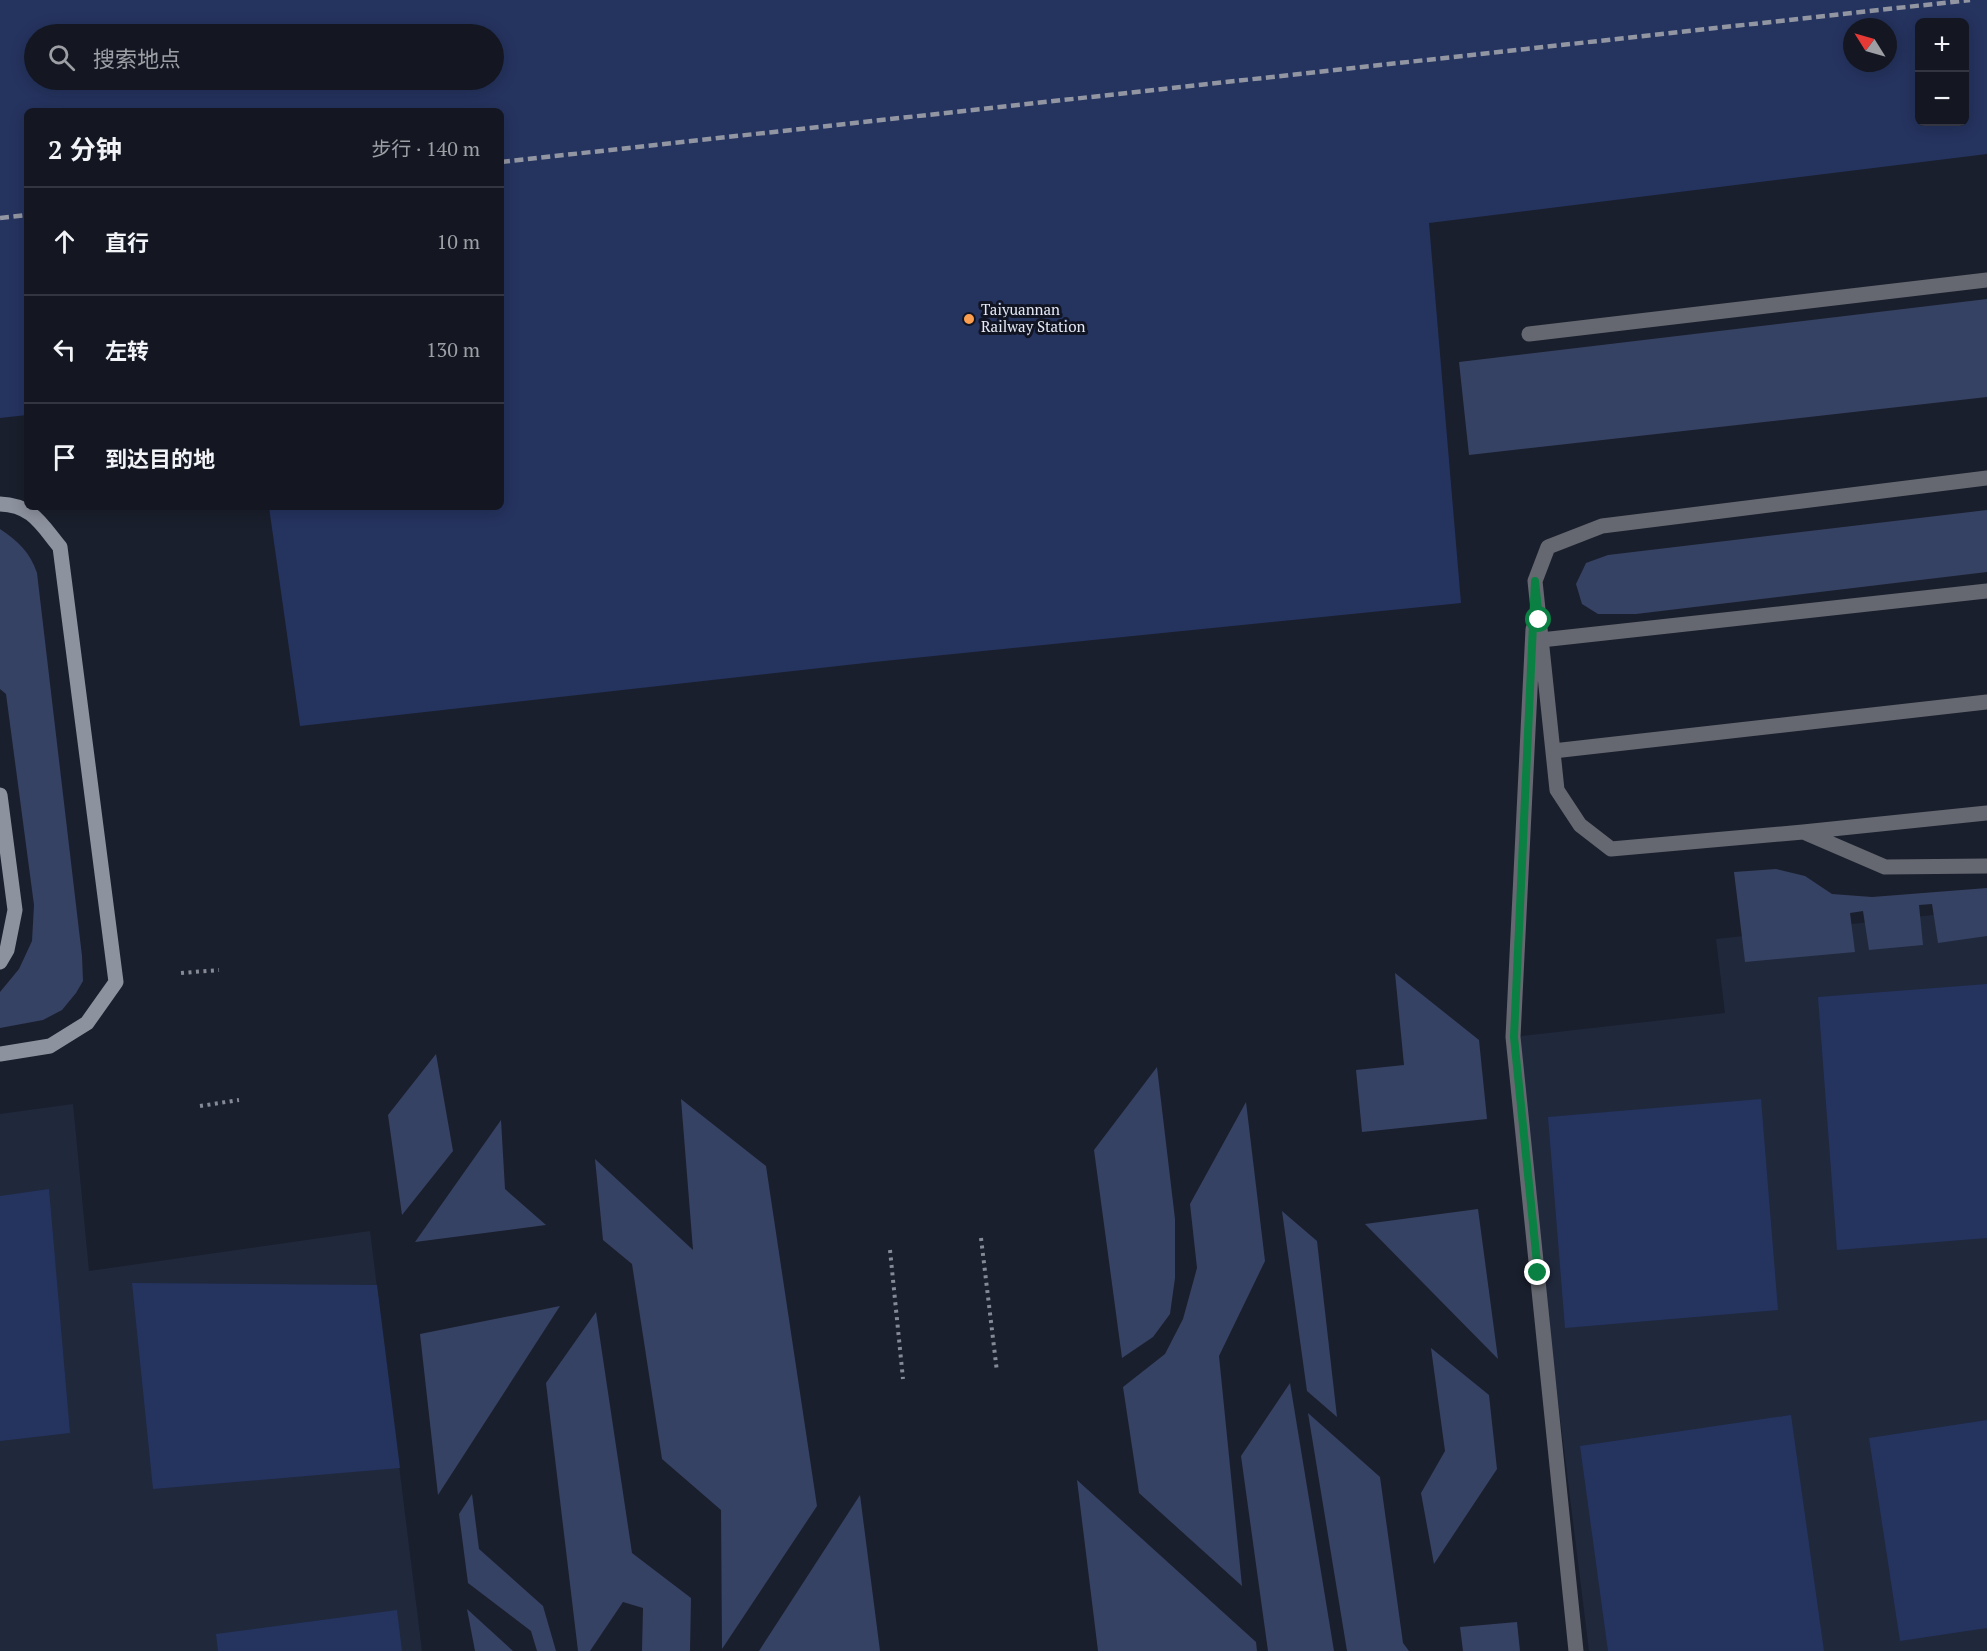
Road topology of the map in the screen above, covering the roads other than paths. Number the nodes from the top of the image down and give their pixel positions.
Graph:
1 (1987, 280) edge
2 (1529, 334) dead end
3 (1987, 478) edge
4 (0, 504) edge
5 (24, 509) edge
6 (26, 510) edge
7 (1535, 581) junction
8 (1987, 591) edge
9 (1541, 640) junction
10 (1987, 702) edge
11 (1553, 751) junction
12 (0, 795) edge
13 (1987, 813) edge
14 (1803, 832) junction
15 (1987, 866) edge
16 (0, 962) edge
17 (0, 1054) edge
18 (1576, 1651) edge

1 - 2 lane
3 - 7 lane
4 - 5 street
6 - 17 street
7 - 9 lane
7 - 18 lane
8 - 9 lane
9 - 11 lane
10 - 11 lane
11 - 14 lane
12 - 16 street
13 - 14 lane
14 - 15 lane

